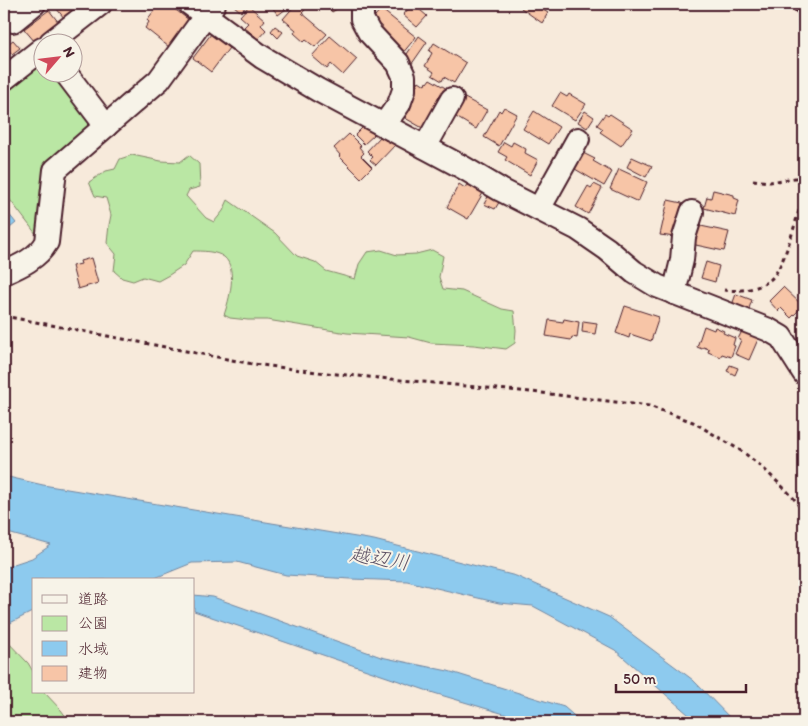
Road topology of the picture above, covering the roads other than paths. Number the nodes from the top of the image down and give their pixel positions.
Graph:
1 (34, 4) edge
2 (100, 4) edge
3 (362, 4) edge
4 (203, 8) edge
5 (4, 11) edge
6 (64, 32) edge
7 (32, 57) edge
8 (4, 79) edge
9 (73, 82) edge
10 (452, 99) dead end
11 (384, 125) junction
12 (106, 126) junction
13 (578, 139) dead end
14 (425, 147) junction
15 (539, 209) junction
16 (692, 212) dead end
17 (4, 273) edge
18 (674, 293) junction
19 (804, 373) edge

1 - 5 street
2 - 6 street
3 - 11 street
4 - 11 street
4 - 12 street
7 - 8 street
9 - 12 street
10 - 14 street
11 - 14 street
12 - 17 street
13 - 15 street
14 - 15 street
15 - 18 street
16 - 18 street
18 - 19 street

